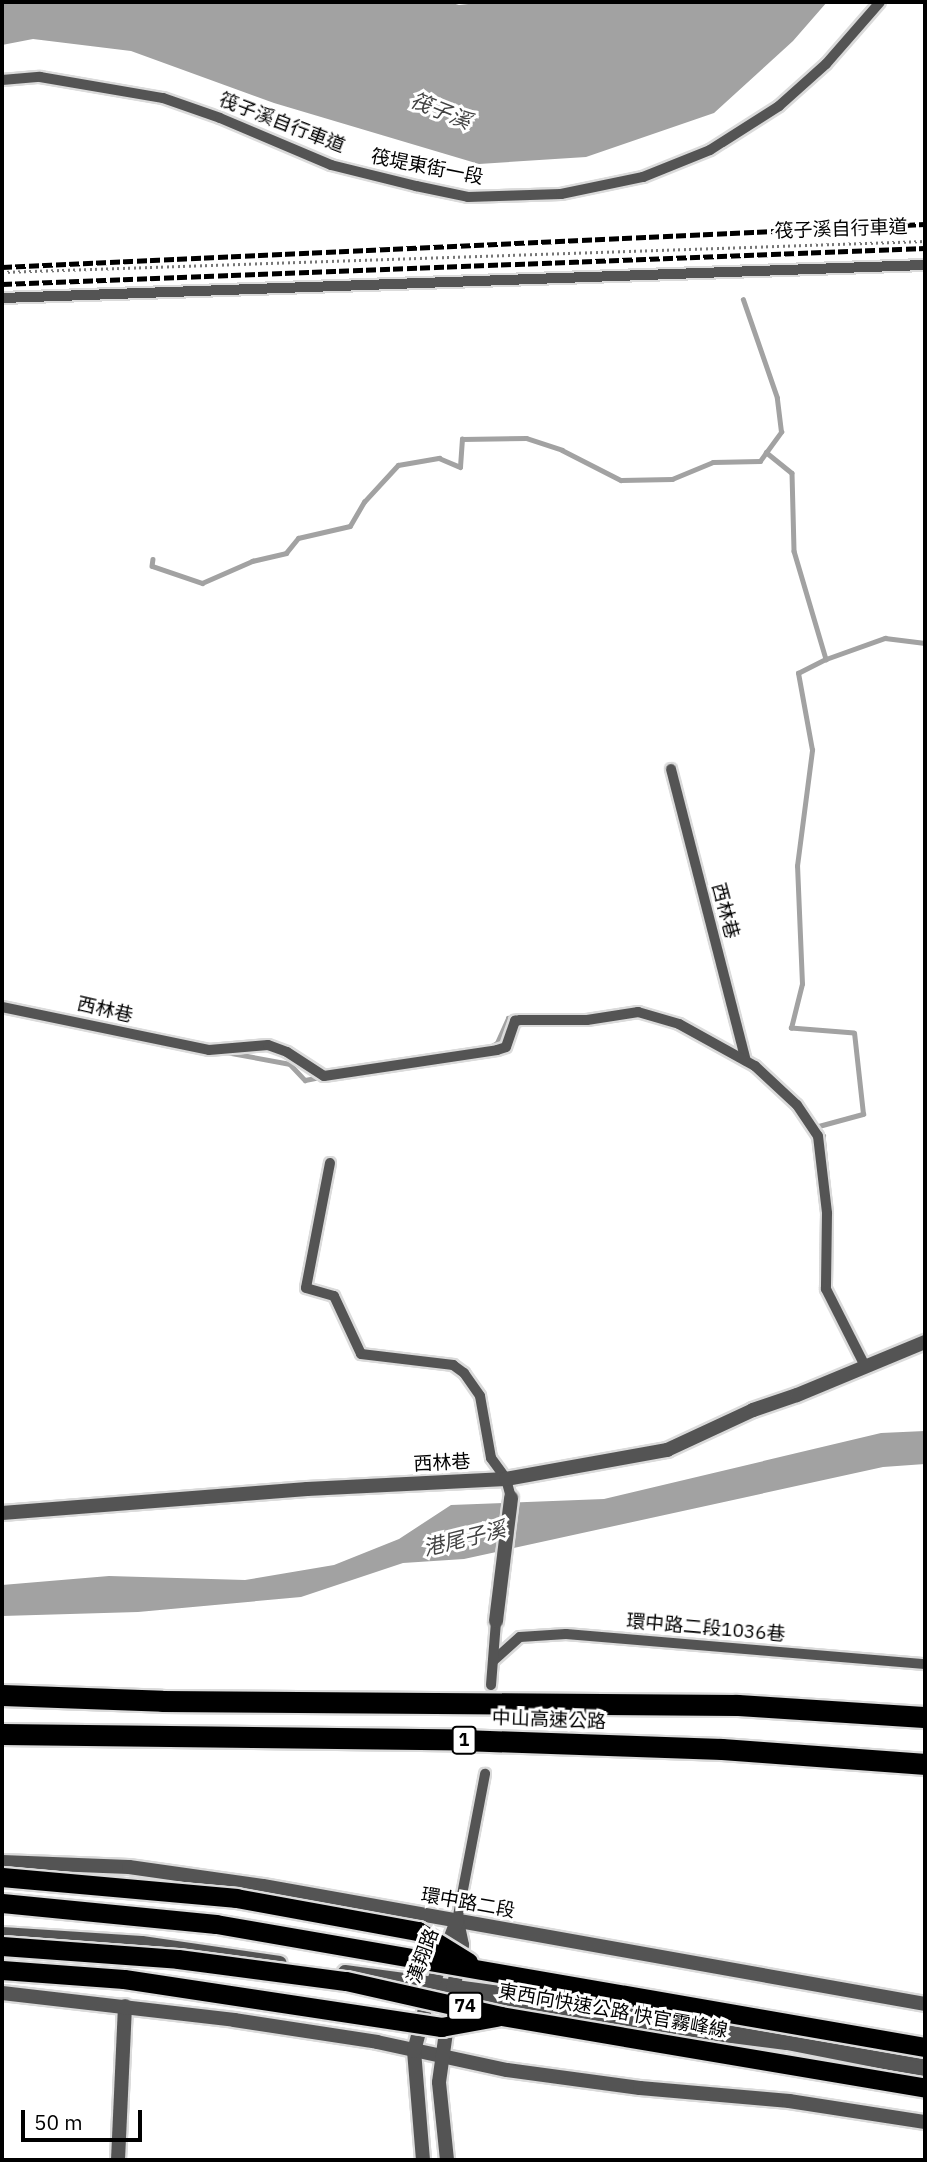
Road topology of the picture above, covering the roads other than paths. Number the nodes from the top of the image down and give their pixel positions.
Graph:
1 (880, 2) edge
2 (2, 80) edge
3 (925, 265) edge
4 (2, 298) edge
5 (671, 769) dead end
6 (2, 1007) edge
7 (746, 1061) junction
8 (330, 1163) dead end
9 (925, 1342) edge
10 (866, 1366) junction
11 (506, 1479) junction
12 (511, 1498) joint
13 (2, 1513) edge
14 (496, 1621) joint
15 (493, 1661) junction
16 (925, 1664) edge
17 (491, 1685) dead end
18 (2, 1695) edge
19 (925, 1717) edge
20 (2, 1734) edge
21 (925, 1764) edge
22 (485, 1774) dead end
23 (2, 1861) edge
24 (2, 1877) edge
25 (2, 1903) edge
26 (457, 1921) junction
27 (2, 1934) edge
28 (2, 1945) edge
29 (478, 1968) junction
30 (2, 1970) edge
31 (431, 1989) junction
32 (2, 1993) edge
33 (452, 1993) junction
34 (925, 2004) edge
35 (125, 2006) junction
36 (501, 2016) junction
37 (925, 2047) edge
38 (414, 2051) junction
39 (442, 2056) junction
40 (925, 2058) edge
41 (925, 2070) edge
42 (925, 2088) edge
43 (925, 2122) edge
44 (118, 2160) edge
45 (424, 2160) edge
46 (447, 2160) edge

1 - 2 lane, 筏堤東街一段
3 - 4 lane
5 - 7 lane, 西林巷
6 - 7 lane, 西林巷
7 - 10 lane, 西林巷
8 - 11 lane
9 - 10 street, 西林巷
10 - 11 street, 西林巷
11 - 12 lane
11 - 13 street, 西林巷
12 - 14 street
14 - 15 lane
15 - 16 lane, 環中路二段1036巷
15 - 17 lane
18 - 19 highway, 中山高速公路 / 1
20 - 21 highway, 中山高速公路 / 1
22 - 26 lane
23 - 26 street, 環中路二段
24 - 29 highway, bridge
25 - 29 highway, 東西向快速公路 快官霧峰線 / 74, bridge
26 - 31 street, 漢翔路
26 - 33 street, 漢翔路
26 - 34 street, 環中路二段
27 - 31 street
28 - 31 street
28 - 36 highway, 東西向快速公路 快官霧峰線 / 74, bridge
29 - 37 highway, 東西向快速公路 快官霧峰線 / 74, bridge
30 - 36 highway, bridge
31 - 33 street
31 - 38 street, 漢翔路
32 - 35 street
33 - 39 street, 漢翔路
33 - 40 street
33 - 41 street
35 - 38 street
35 - 44 street
36 - 42 highway, 東西向快速公路 快官霧峰線 / 74, bridge
38 - 39 street
38 - 45 street, 漢翔路
39 - 43 street
39 - 46 street, 漢翔路

